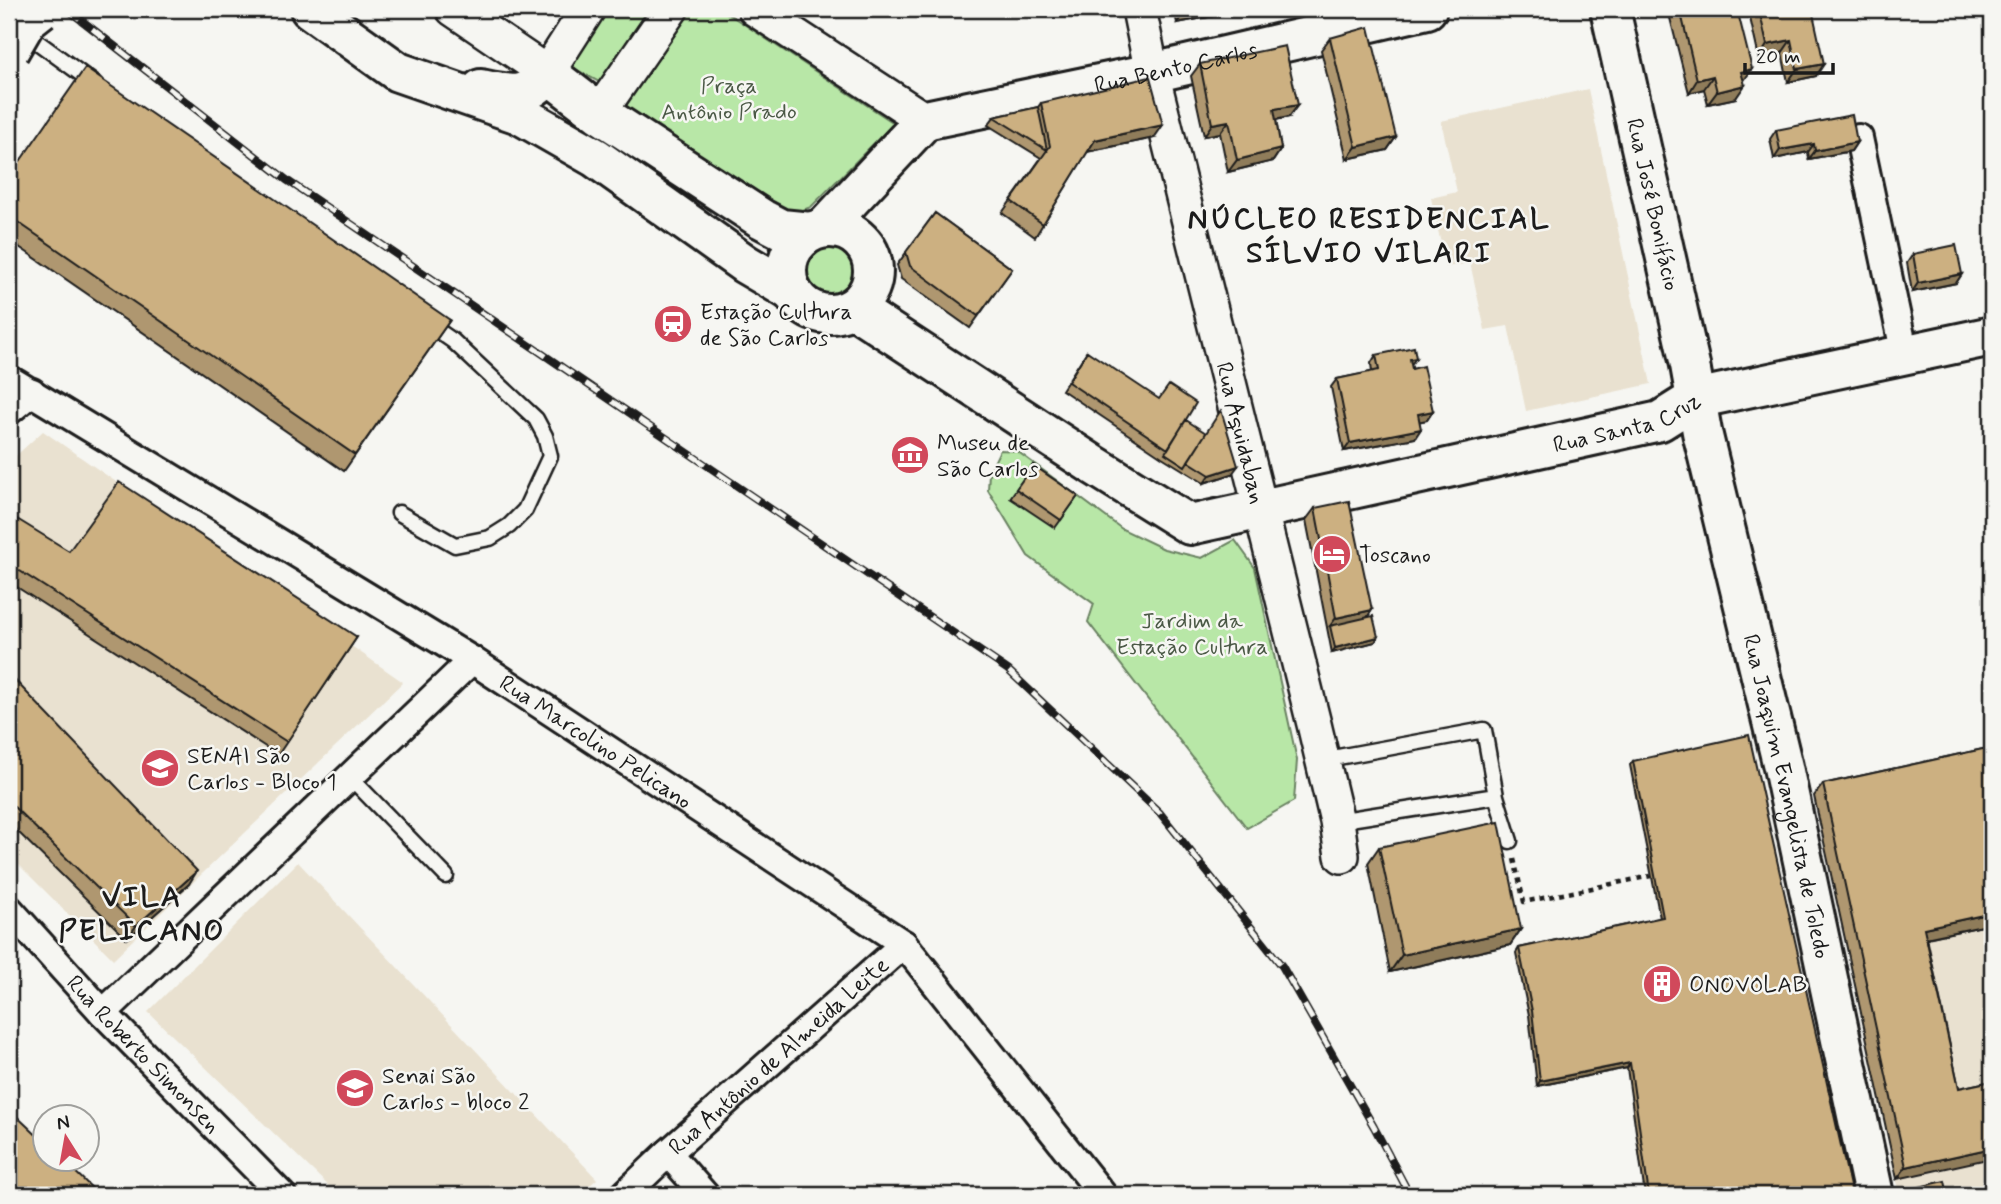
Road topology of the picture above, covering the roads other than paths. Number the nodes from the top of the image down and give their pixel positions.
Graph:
1 (41, 9) edge
2 (310, 9) edge
3 (453, 9) edge
4 (588, 9) edge
5 (671, 9) edge
6 (755, 9) edge
7 (1139, 9) edge
8 (1427, 9) edge
9 (1610, 9) edge
10 (9, 21) edge
11 (9, 51) edge
12 (547, 73) junction
13 (1152, 73) junction
14 (414, 78) junction
15 (108, 94) edge
16 (599, 113) junction
17 (925, 120) junction
18 (1859, 138) edge
19 (818, 230) junction
20 (791, 291) junction
21 (853, 308) junction
22 (420, 317) edge
23 (1992, 337) edge
24 (1906, 355) junction
25 (9, 379) edge
26 (32, 392) junction
27 (1695, 399) junction
28 (9, 411) edge
29 (1260, 510) junction
30 (399, 513) dead end
31 (472, 660) junction
32 (1322, 760) junction
33 (349, 776) junction
34 (1496, 796) junction
35 (1337, 821) junction
36 (1510, 841) road end
37 (1342, 856) dead end
38 (446, 876) dead end
39 (9, 909) edge
40 (904, 944) junction
41 (103, 1013) junction
42 (668, 1153) junction
43 (282, 1195) edge
44 (624, 1195) edge
45 (705, 1195) edge
46 (1103, 1195) edge
47 (1874, 1195) edge

1 - 11 main road, bridge
2 - 14 main road
3 - 12 street
4 - 12 street
5 - 16 street
6 - 17 street
7 - 13 street, Rua Aquidaban
8 - 13 main road, Rua Bento Carlos
9 - 27 main road, Rua José Bonifácio
10 - 15 lane
12 - 14 main road
12 - 16 main road
13 - 17 main road, Rua Bento Carlos
13 - 29 street, Rua Aquidaban
14 - 20 main road
16 - 19 main road
17 - 19 main road
18 - 24 street
19 - 20 main road
19 - 21 main road
20 - 21 main road
21 - 29 main road, Rua Santa Cruz
22 - 30 lane
23 - 24 main road, Rua Santa Cruz
24 - 27 main road, Rua Santa Cruz
25 - 26 street, Rua Marcolino Pelicano
26 - 28 street
26 - 31 street, Rua Marcolino Pelicano
27 - 29 main road, Rua Santa Cruz
27 - 47 main road, Rua Joaquim Evangelista de Toledo
29 - 32 street, Rua Aquidaban
31 - 33 street
31 - 40 street, Rua Marcolino Pelicano
32 - 34 lane
32 - 35 street, Rua Aquidaban
33 - 38 lane
33 - 41 street
34 - 35 lane
34 - 36 lane
35 - 37 street, Rua Aquidaban
39 - 41 street, Rua Roberto Simonsen
40 - 42 street, Rua Antônio de Almeida Leite
40 - 46 street, Rua Marcolino Pelicano
41 - 43 street, Rua Roberto Simonsen
42 - 44 street, Rua Antônio de Almeida Leite
42 - 45 street

